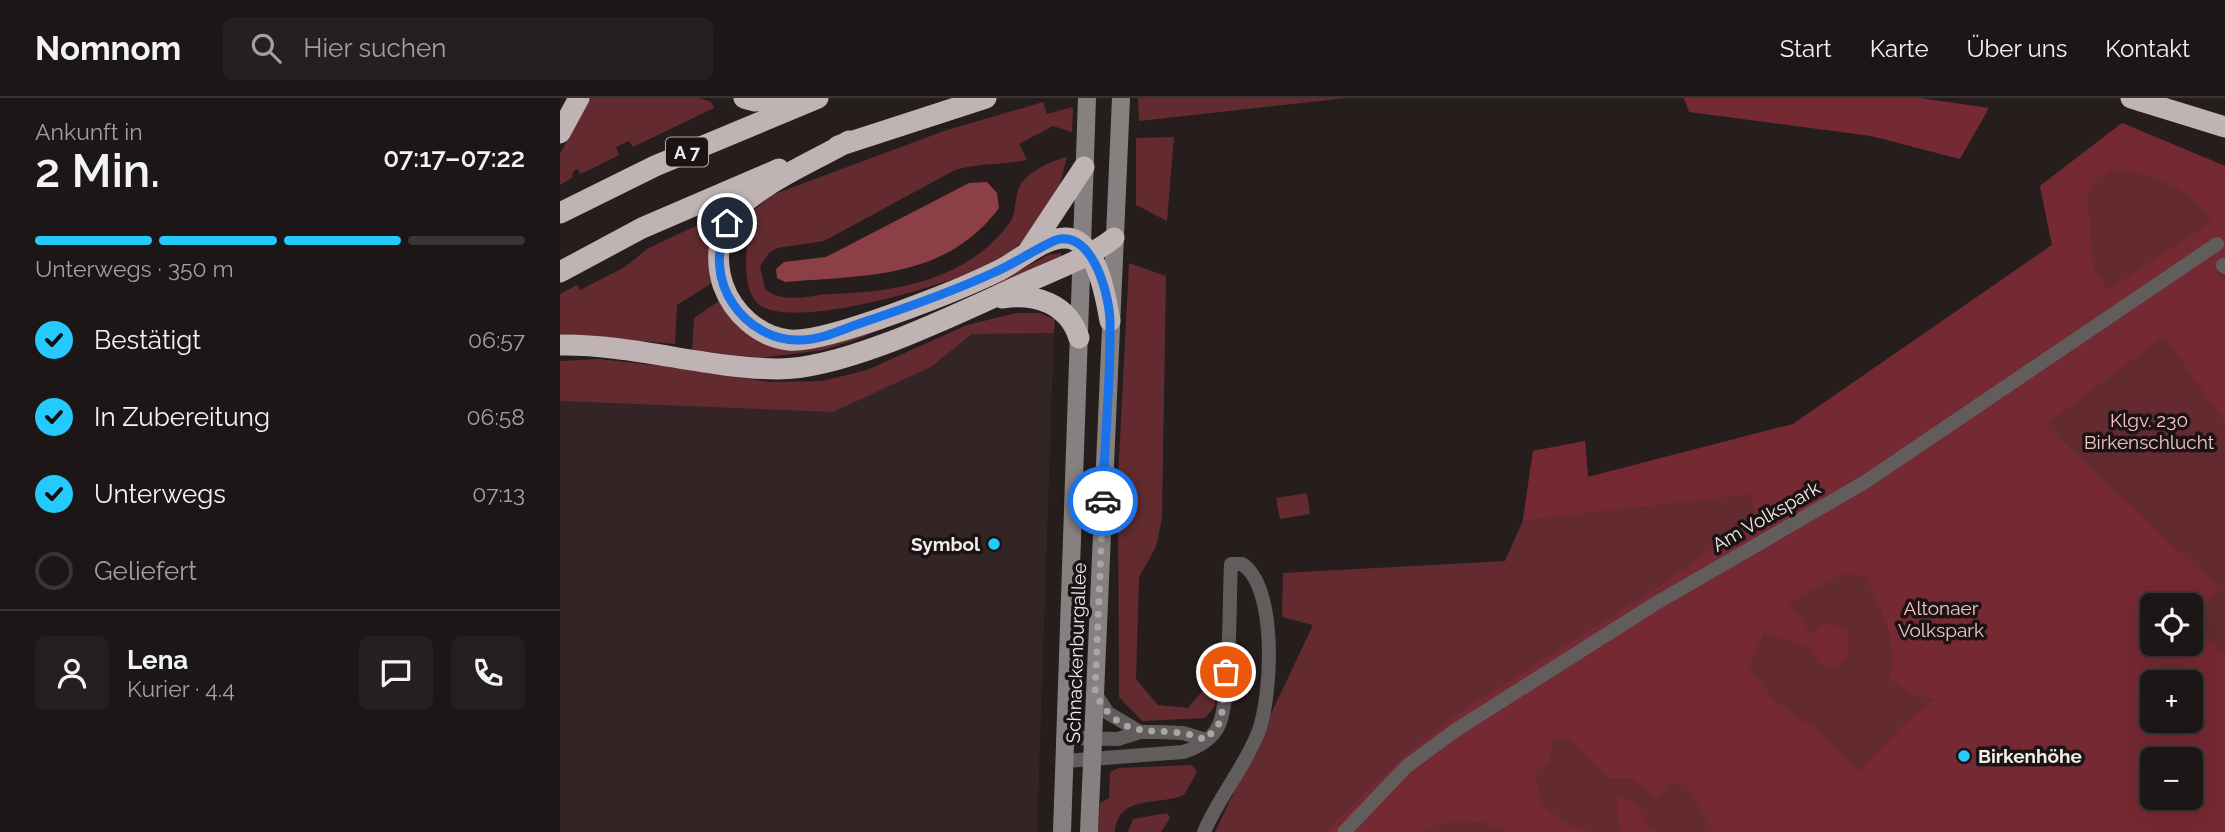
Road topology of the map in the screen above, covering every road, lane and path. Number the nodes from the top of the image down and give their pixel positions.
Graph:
1 (579, 98) edge
2 (744, 98) edge
3 (817, 98) edge
4 (986, 98) edge
5 (1087, 98) edge
6 (1121, 98) edge
7 (2131, 98) edge
8 (2225, 127) edge
9 (560, 133) edge
10 (849, 141) junction
11 (1084, 167) junction
12 (560, 213) edge
13 (1114, 239) junction
14 (2217, 244) dead end
15 (1084, 252) junction
16 (1023, 257) junction
17 (560, 272) edge
18 (996, 298) junction
19 (1110, 321) junction
20 (1079, 338) junction
21 (560, 345) edge
22 (1095, 693) junction
23 (1140, 732) junction
24 (1065, 738) junction
25 (1093, 739) junction
26 (1206, 740) junction
27 (1093, 759) junction
28 (1065, 761) junction
29 (1062, 832) edge
30 (1089, 832) edge
31 (1204, 832) edge
32 (1344, 832) edge

1 - 9 highway
2 - 3 highway
3 - 12 highway, A 7
4 - 10 highway
5 - 11 main road, Schnackenburgallee
6 - 13 main road, Schnackenburgallee
7 - 8 highway
10 - 16 highway
10 - 17 highway
11 - 15 main road, Schnackenburgallee
11 - 16 highway
13 - 15 highway
13 - 19 main road, Schnackenburgallee
14 - 32 street, Am Volkspark
15 - 16 highway
15 - 18 highway
15 - 19 highway
15 - 20 main road, Schnackenburgallee
18 - 20 highway
18 - 21 highway
19 - 22 main road, Schnackenburgallee
20 - 24 main road, Schnackenburgallee
22 - 23 street
22 - 25 main road, Schnackenburgallee
23 - 25 street
23 - 26 street
24 - 25 street
24 - 28 main road, Schnackenburgallee
25 - 27 main road, Schnackenburgallee
26 - 27 street
26 - 31 street
27 - 28 street
27 - 30 main road, Schnackenburgallee
28 - 29 main road, Schnackenburgallee

